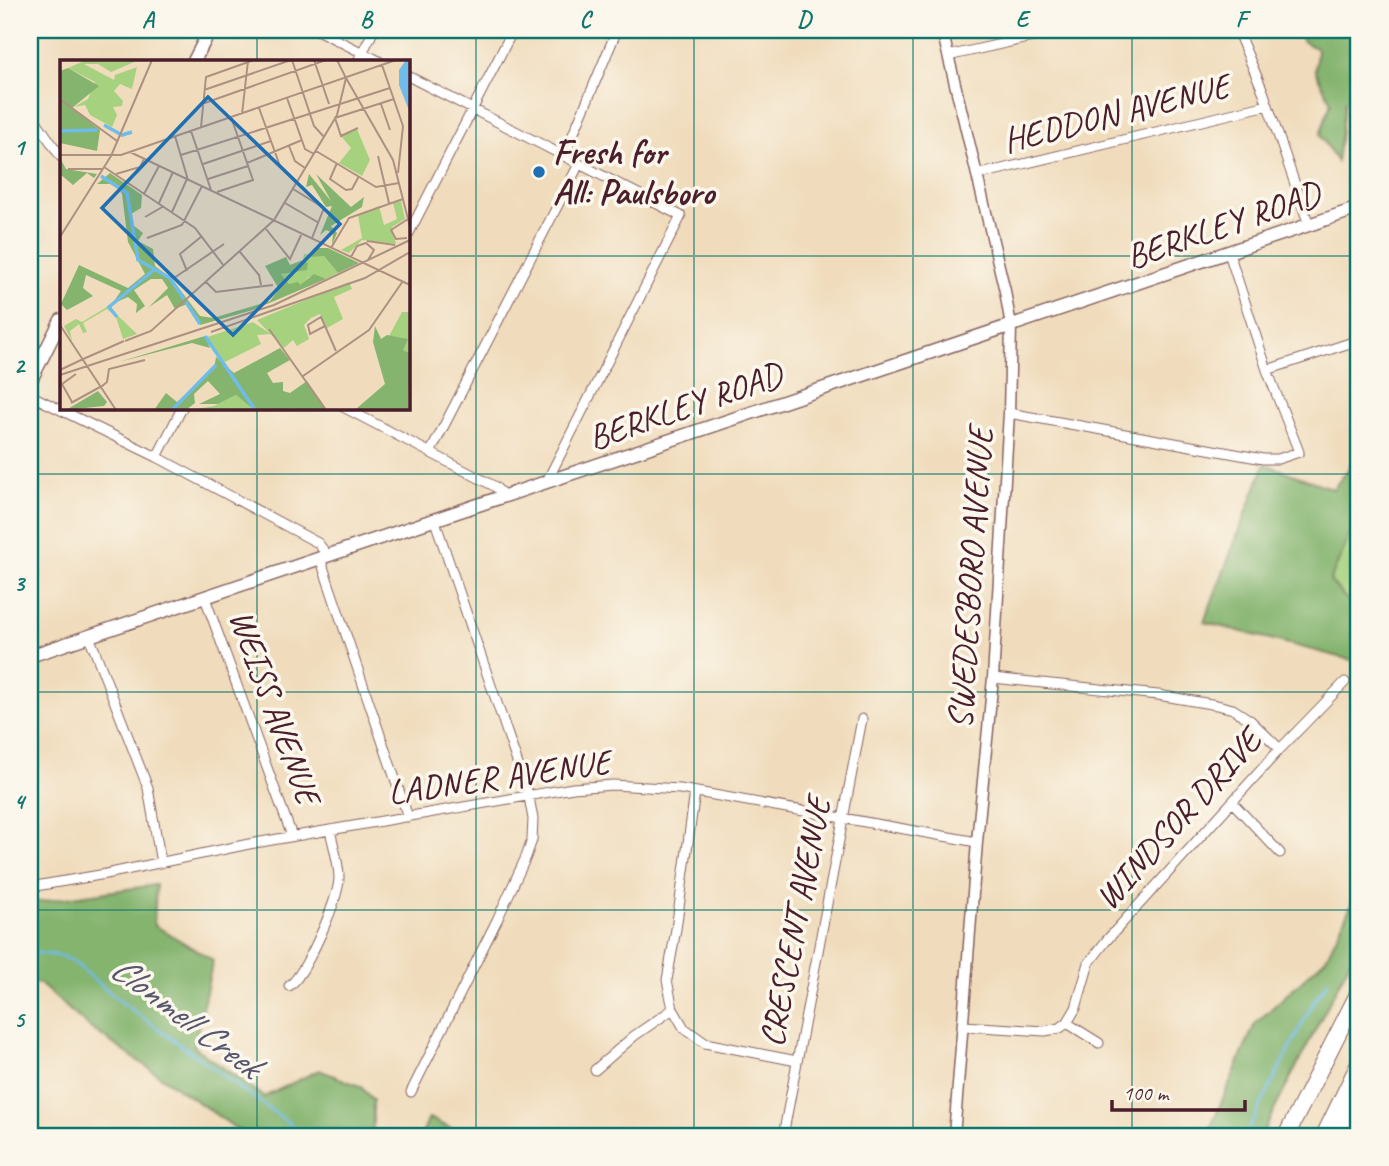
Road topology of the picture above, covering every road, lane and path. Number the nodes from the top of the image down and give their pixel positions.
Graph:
1 (210, 30) edge
2 (317, 30) edge
3 (374, 30) edge
4 (513, 30) edge
5 (617, 30) edge
6 (942, 30) edge
7 (1063, 30) edge
8 (1237, 30) edge
9 (360, 57) edge
10 (948, 57) junction
11 (195, 60) edge
12 (410, 77) edge
13 (1268, 105) junction
14 (472, 109) junction
15 (30, 112) edge
16 (60, 156) edge
17 (564, 156) junction
18 (579, 164) junction
19 (977, 175) junction
20 (1359, 208) edge
21 (1309, 225) junction
22 (410, 231) edge
23 (1229, 253) junction
24 (60, 322) edge
25 (1011, 326) junction
26 (1359, 340) edge
27 (1267, 370) junction
28 (30, 382) edge
29 (30, 395) edge
30 (60, 410) edge
31 (61, 410) edge
32 (181, 410) edge
33 (349, 410) edge
34 (1009, 413) junction
35 (431, 451) junction
36 (157, 457) junction
37 (546, 483) junction
38 (505, 496) junction
39 (435, 521) junction
40 (324, 557) junction
41 (205, 598) junction
42 (89, 636) junction
43 (30, 656) edge
44 (993, 678) junction
45 (1345, 682) dead end
46 (862, 719) dead end
47 (1280, 749) junction
48 (695, 792) junction
49 (529, 797) junction
50 (1233, 803) junction
51 (408, 817) junction
52 (843, 818) junction
53 (330, 830) junction
54 (292, 836) junction
55 (977, 842) junction
56 (1280, 853) dead end
57 (161, 863) junction
58 (30, 887) edge
59 (289, 986) dead end
60 (1359, 992) edge
61 (673, 1009) junction
62 (1068, 1023) junction
63 (963, 1026) junction
64 (1099, 1043) dead end
65 (797, 1061) junction
66 (1359, 1064) edge
67 (595, 1070) dead end
68 (411, 1092) dead end
69 (1359, 1101) edge
70 (783, 1136) edge
71 (954, 1136) edge
72 (1286, 1136) edge
73 (1324, 1136) edge
74 (1340, 1136) edge

1 - 11 main road
2 - 9 street
3 - 9 street
4 - 14 street
5 - 17 street
6 - 10 street, SWEDESBORO AVENUE
7 - 10 street
8 - 13 street
10 - 19 street, SWEDESBORO AVENUE
12 - 14 street
13 - 19 street, HEDDON AVENUE
13 - 21 street
14 - 17 street
14 - 22 street
15 - 16 street
17 - 18 street
18 - 35 street
18 - 37 street
19 - 25 street, SWEDESBORO AVENUE
20 - 21 main road, BERKLEY ROAD
21 - 23 main road, BERKLEY ROAD
23 - 25 main road, BERKLEY ROAD
23 - 27 street
24 - 28 main road
25 - 34 street, SWEDESBORO AVENUE
25 - 37 main road, BERKLEY ROAD
26 - 27 street
27 - 34 street
29 - 30 street
31 - 36 street
32 - 36 street
33 - 35 street
34 - 44 street, SWEDESBORO AVENUE
35 - 38 street
36 - 40 street
37 - 38 main road, BERKLEY ROAD
38 - 39 main road, BERKLEY ROAD
39 - 40 main road, BERKLEY ROAD
39 - 49 street
40 - 41 main road, BERKLEY ROAD
40 - 51 street
41 - 42 main road, BERKLEY ROAD
41 - 54 street, WEISS AVENUE
42 - 43 main road, BERKLEY ROAD
42 - 57 street
44 - 47 street
44 - 55 street, SWEDESBORO AVENUE
45 - 47 street, WINDSOR DRIVE
46 - 52 street, CRESCENT AVENUE
47 - 50 street, WINDSOR DRIVE
48 - 49 street, LADNER AVENUE
48 - 52 street, LADNER AVENUE
48 - 61 street
49 - 51 street, LADNER AVENUE
49 - 68 street
50 - 56 street
50 - 62 street, WINDSOR DRIVE
51 - 53 street, LADNER AVENUE
52 - 55 street, LADNER AVENUE
52 - 65 street, CRESCENT AVENUE
53 - 54 street, LADNER AVENUE
53 - 59 street
54 - 57 street, LADNER AVENUE
55 - 63 street, SWEDESBORO AVENUE
57 - 58 street, LADNER AVENUE
60 - 72 highway
61 - 65 street
61 - 67 street
62 - 63 street
62 - 64 street
63 - 71 street, SWEDESBORO AVENUE
65 - 70 street, CRESCENT AVENUE
66 - 73 highway
69 - 74 highway

